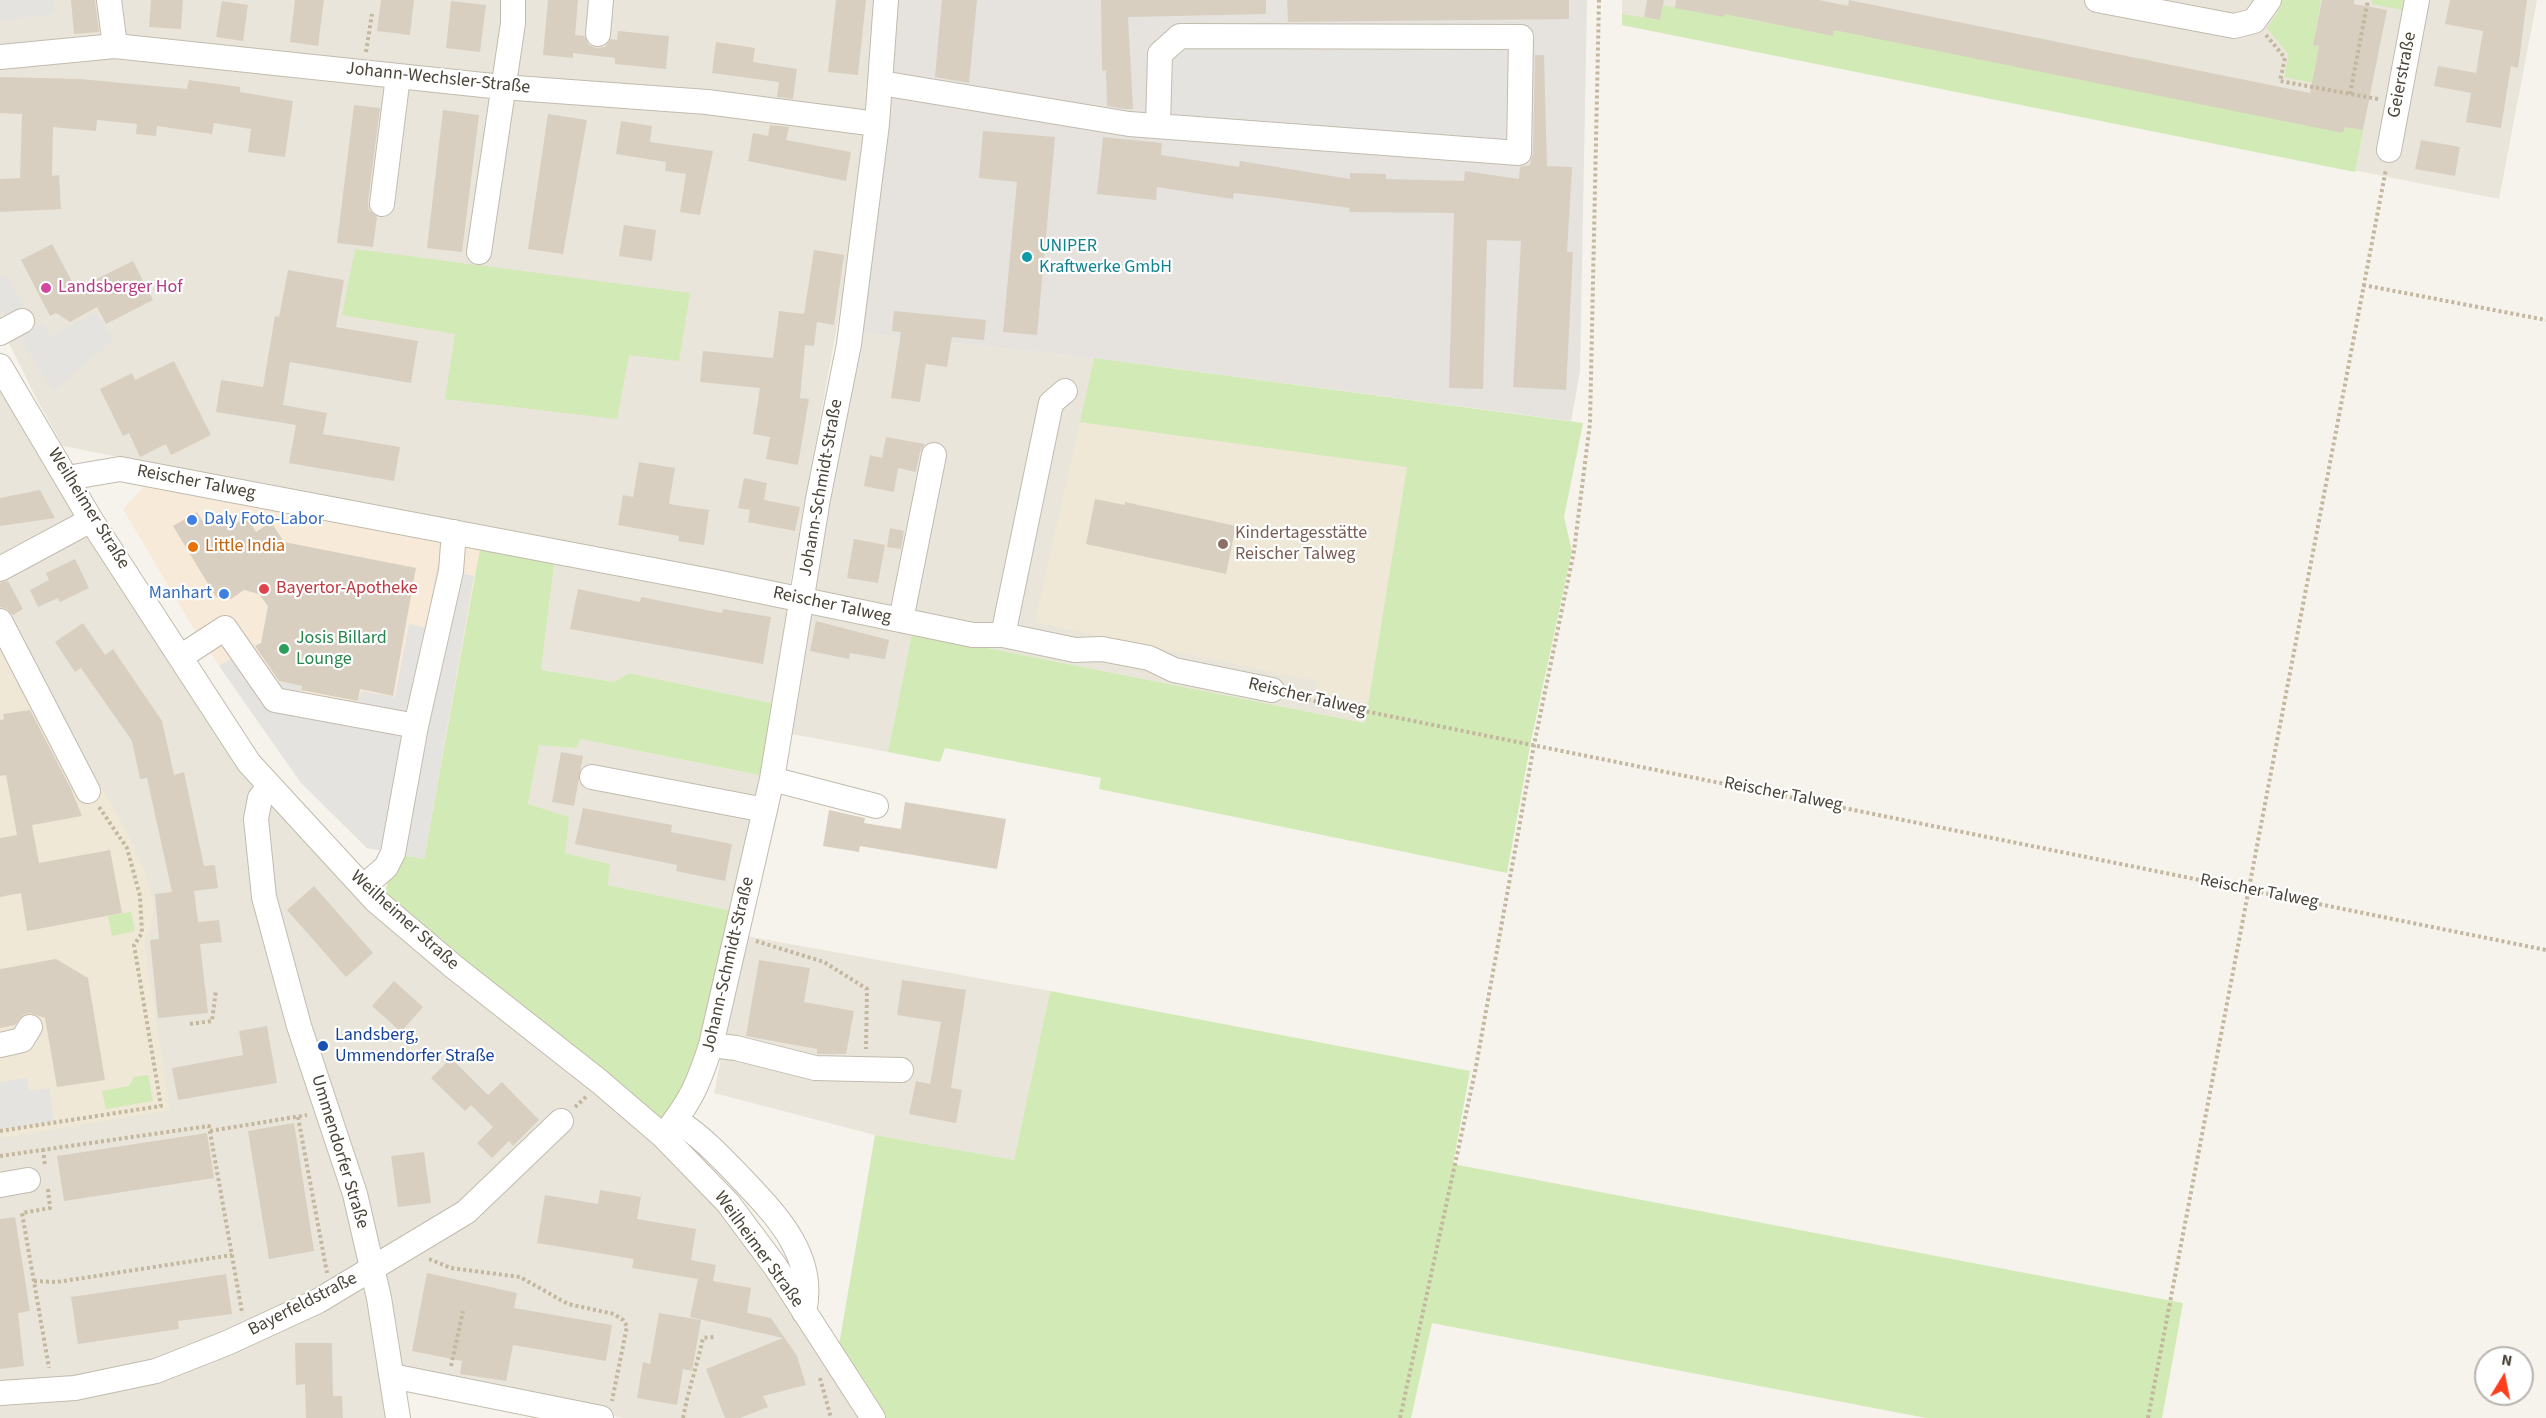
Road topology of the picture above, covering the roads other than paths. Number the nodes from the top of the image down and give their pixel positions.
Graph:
1 (109, 0) edge
2 (513, 0) edge
3 (601, 0) edge
4 (886, 0) edge
5 (2097, 0) edge
6 (2269, 0) edge
7 (2417, 0) edge
8 (598, 34) dead end
9 (115, 46) junction
10 (0, 57) edge
11 (398, 76) junction
12 (881, 83) junction
13 (502, 87) junction
14 (877, 124) junction
15 (1158, 126) junction
16 (2389, 150) road end
17 (382, 204) dead end
18 (479, 252) dead end
19 (22, 321) dead end
20 (0, 333) edge
21 (0, 366) edge
22 (1065, 391) dead end
23 (934, 455) dead end
24 (67, 478) junction
25 (92, 520) junction
26 (454, 532) junction
27 (0, 569) edge
28 (802, 600) junction
29 (901, 620) junction
30 (0, 621) edge
31 (1003, 635) junction
32 (182, 656) junction
33 (1272, 690) road end
34 (416, 726) junction
35 (592, 777) dead end
36 (772, 779) junction
37 (269, 787) junction
38 (88, 791) road end
39 (876, 806) dead end
40 (765, 810) junction
41 (363, 887) junction
42 (30, 1027) dead end
43 (0, 1045) edge
44 (711, 1045) junction
45 (901, 1070) dead end
46 (561, 1121) dead end
47 (669, 1128) junction
48 (41, 1179) road end
49 (0, 1185) edge
50 (373, 1269) junction
51 (392, 1376) junction
52 (0, 1393) edge
53 (606, 1412) edge
54 (398, 1418) edge
55 (873, 1418) edge

1 - 9 street
2 - 13 street
3 - 8 street
4 - 12 street, Johann-Schmidt-Straße
5 - 6 street
7 - 16 street, Geierstraße
9 - 10 street, Johann-Wechsler-Straße
9 - 11 street, Johann-Wechsler-Straße
11 - 13 street, Johann-Wechsler-Straße
11 - 17 street
12 - 14 street, Johann-Schmidt-Straße
12 - 15 street
13 - 14 street, Johann-Wechsler-Straße
13 - 18 street
14 - 28 street, Johann-Schmidt-Straße
15 - 15 street
19 - 20 street
21 - 24 street, Weilheimer Straße
22 - 31 street
23 - 29 street
24 - 25 street, Weilheimer Straße
24 - 26 street, Reischer Talweg
25 - 27 street
25 - 32 street, Weilheimer Straße
26 - 28 street, Reischer Talweg
26 - 34 street
28 - 29 street, Reischer Talweg
28 - 36 street, Johann-Schmidt-Straße
29 - 31 street, Reischer Talweg
30 - 38 street
31 - 33 street, Reischer Talweg
32 - 34 street
32 - 37 street, Weilheimer Straße
34 - 41 street
35 - 40 street
36 - 39 street
36 - 40 street, Johann-Schmidt-Straße
37 - 41 street, Weilheimer Straße
37 - 50 street, Ummendorfer Straße
40 - 44 street, Johann-Schmidt-Straße
41 - 47 street, Weilheimer Straße
42 - 43 street
44 - 45 street
44 - 47 street, Johann-Schmidt-Straße
46 - 50 street, Bayerfeldstraße
47 - 55 street, Weilheimer Straße
48 - 49 street
50 - 51 street, Ummendorfer Straße
50 - 52 street, Bayerfeldstraße
51 - 53 street
51 - 54 street, Ummendorfer Straße

